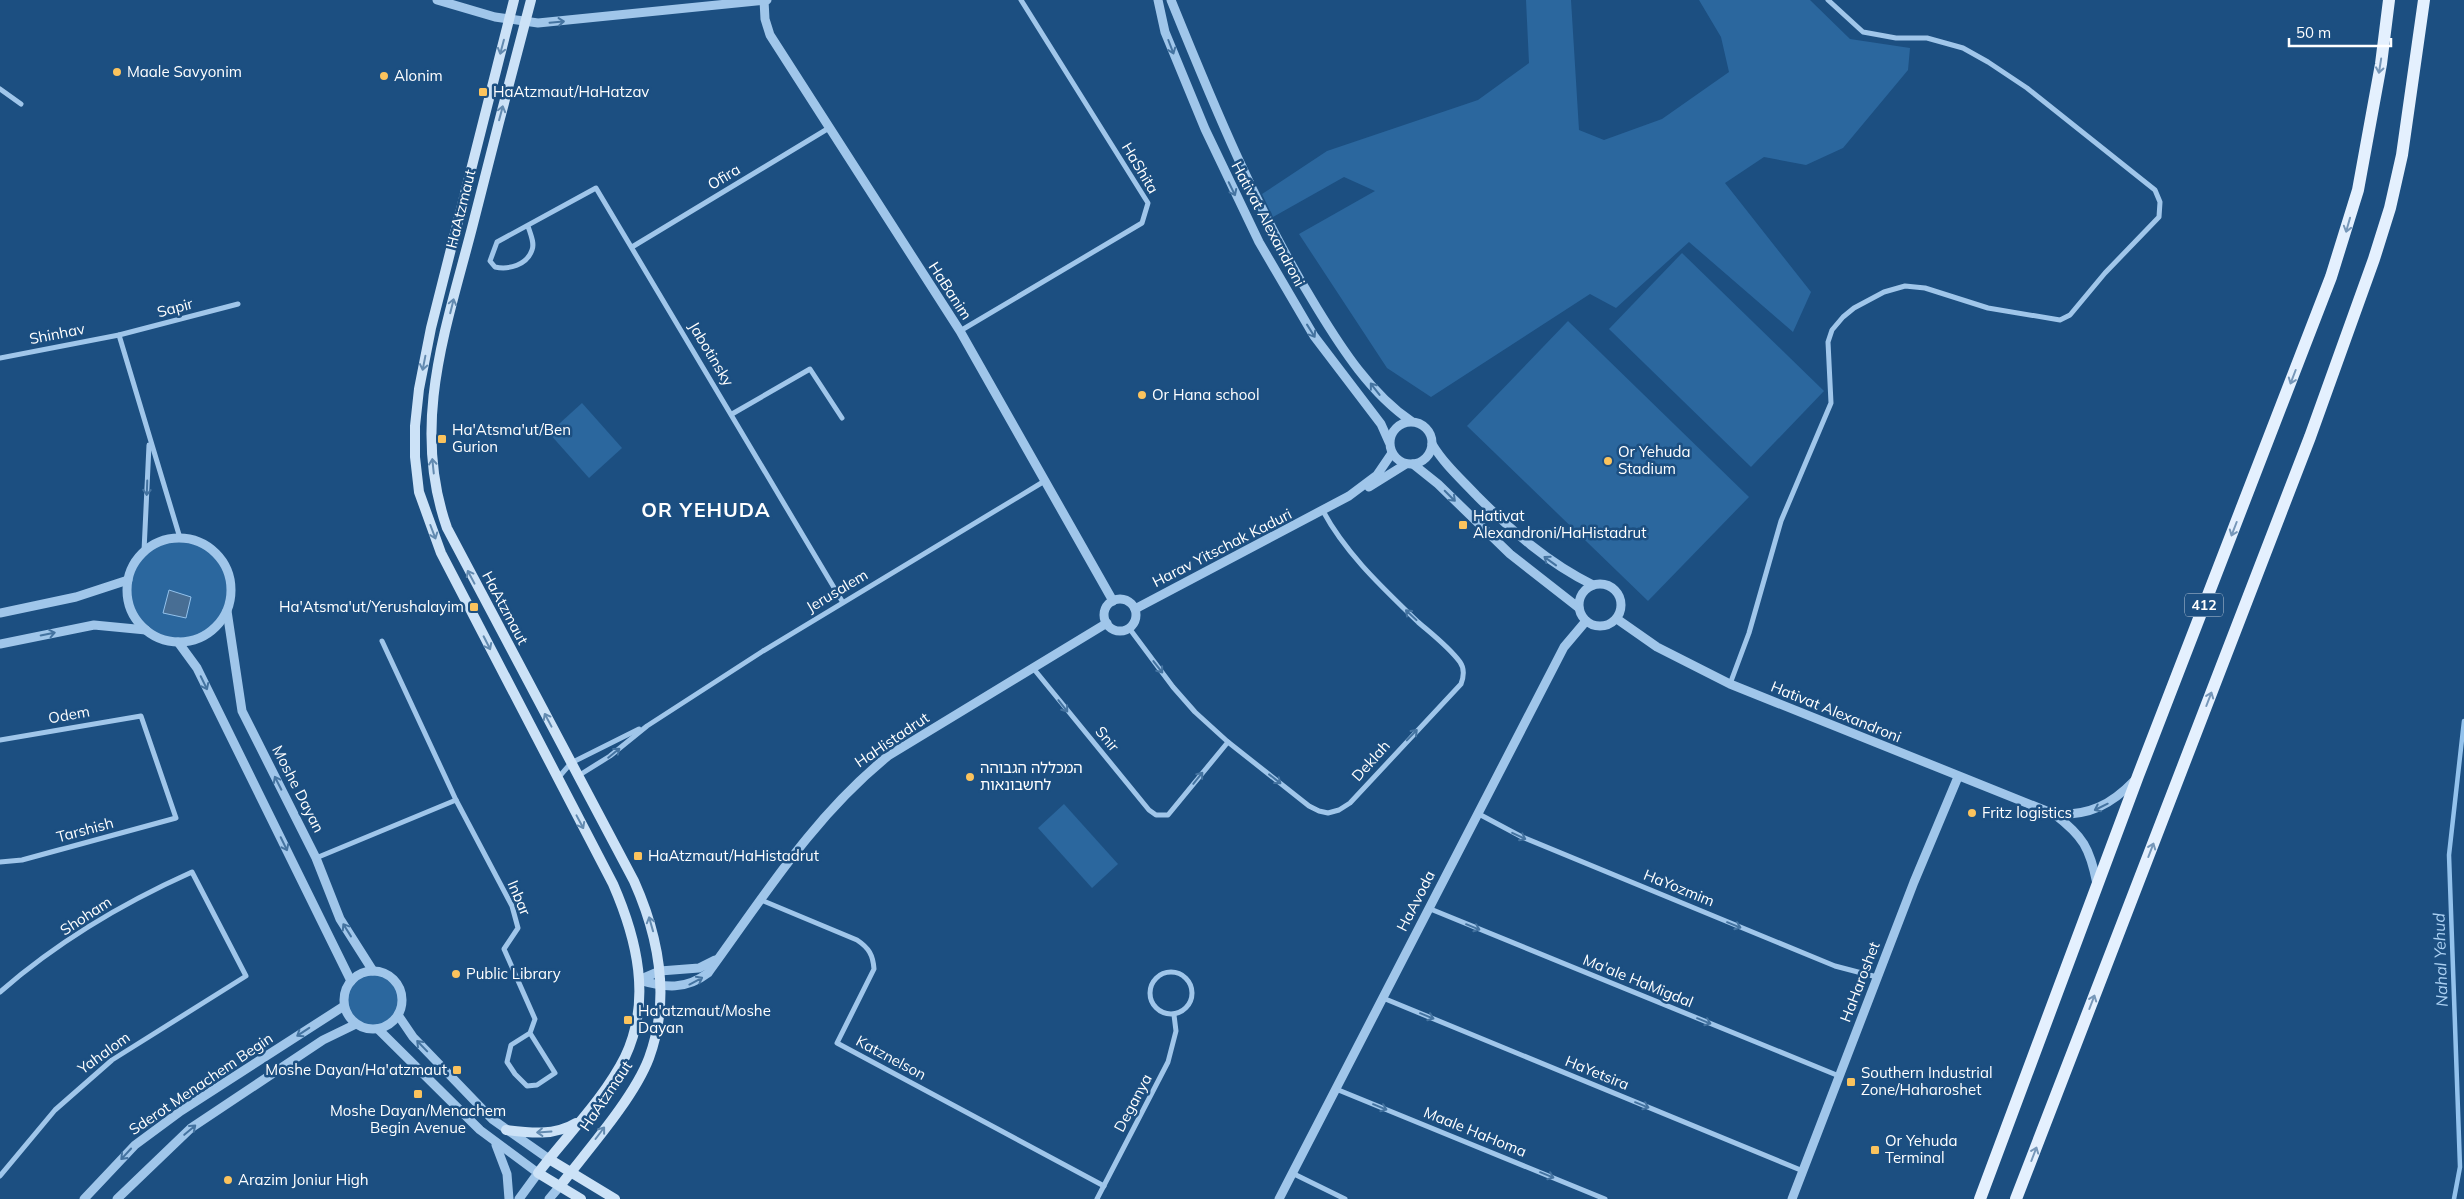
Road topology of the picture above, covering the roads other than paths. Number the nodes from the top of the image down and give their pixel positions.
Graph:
1 (437, 0) edge
2 (514, 0) edge
3 (531, 0) edge
4 (766, 0) edge
5 (1021, 0) edge
6 (1158, 0) edge
7 (1171, 0) edge
8 (1828, 0) edge
9 (2389, 0) edge
10 (2424, 0) edge
11 (726, 2) edge
12 (509, 20) junction
13 (525, 22) junction
14 (0, 89) edge
15 (20, 104) dead end
16 (829, 128) junction
17 (528, 226) junction
18 (632, 246) junction
19 (238, 304) dead end
20 (960, 331) junction
21 (119, 336) junction
22 (0, 358) edge
23 (732, 414) junction
24 (842, 418) dead end
25 (1411, 421) junction
26 (149, 439) junction
27 (1389, 442) junction
28 (1432, 444) junction
29 (1392, 453) junction
30 (1409, 464) junction
31 (1044, 482) junction
32 (1349, 496) junction
33 (1323, 511) junction
34 (180, 538) junction
35 (144, 551) junction
36 (128, 580) junction
37 (1593, 585) junction
38 (842, 601) junction
39 (1113, 601) junction
40 (1135, 608) junction
41 (1579, 608) junction
42 (227, 611) junction
43 (0, 613) edge
44 (1617, 619) junction
45 (1586, 621) junction
46 (1107, 623) junction
47 (1129, 628) junction
48 (146, 630) junction
49 (382, 641) dead end
50 (178, 642) junction
51 (0, 644) edge
52 (1033, 667) junction
53 (1730, 684) junction
54 (646, 726) junction
55 (0, 740) edge
56 (1228, 742) junction
57 (571, 763) junction
58 (578, 776) junction
59 (2138, 776) junction
60 (1958, 777) junction
61 (557, 779) junction
62 (456, 800) junction
63 (1477, 812) junction
64 (2054, 814) junction
65 (176, 818) joint
66 (316, 858) junction
67 (0, 862) edge
68 (2098, 884) junction
69 (761, 900) junction
70 (1428, 908) junction
71 (721, 955) junction
72 (373, 971) junction
73 (660, 971) junction
74 (246, 976) joint
75 (1877, 977) junction
76 (639, 980) junction
77 (351, 981) junction
78 (661, 986) junction
79 (0, 992) edge
80 (1382, 998) junction
81 (344, 1006) junction
82 (1174, 1014) junction
83 (398, 1015) junction
84 (356, 1024) junction
85 (378, 1028) junction
86 (530, 1033) junction
87 (1839, 1076) junction
88 (1335, 1089) junction
89 (579, 1121) junction
90 (506, 1130) junction
91 (495, 1142) junction
92 (549, 1159) junction
93 (1803, 1171) junction
94 (570, 1172) junction
95 (538, 1173) junction
96 (1292, 1173) junction
97 (0, 1176) edge
98 (560, 1186) junction
99 (1104, 1186) junction
100 (84, 1199) edge
101 (116, 1199) edge
102 (509, 1199) edge
103 (518, 1199) edge
104 (549, 1199) edge
105 (582, 1199) edge
106 (615, 1199) edge
107 (1097, 1199) edge
108 (1278, 1199) edge
109 (1345, 1199) edge
110 (1605, 1199) edge
111 (1792, 1199) edge
112 (1980, 1199) edge
113 (2016, 1199) edge

1 - 12 street
2 - 12 main road, HaAtzmaut
3 - 13 main road, HaAtzmaut
4 - 11 street
4 - 16 street, HaBanim
5 - 20 street, HaShita
6 -> 27 street, Hativat Alexandroni
25 -> 7 street, Hativat Alexandroni
8 - 53 street
9 -> 59 main road, 412
113 -> 10 main road, 412
13 -> 11 street
12 - 13 street
12 -> 61 main road, HaAtzmaut
57 -> 13 main road, HaAtzmaut
14 - 15 street
16 - 18 street, Ofira
16 - 20 street, HaBanim
17 - 17 street, Jabotinsky
17 - 18 street, Jabotinsky
18 - 23 street, Jabotinsky
19 - 21 street, Sapir
20 - 31 street, HaBanim
21 - 22 street, Shinhav
21 - 26 street
23 - 24 street
23 - 38 street, Jabotinsky
25 - 27 street
25 - 28 street
26 - 34 street
26 -> 35 street
27 - 29 street
28 - 30 street
37 -> 28 street
29 - 30 street
29 - 32 street
30 - 32 street
30 -> 41 street
31 - 38 street, Jerusalem
31 - 39 street, HaBanim
32 - 33 street
33 - 40 street, Harav Yitschak Kaduri
56 -> 33 street, Deklah
34 - 35 street
34 - 42 street
35 - 36 street
36 - 43 street
36 - 48 street
37 - 41 street
37 - 44 street
38 - 54 street, Jerusalem
39 - 40 street
39 - 46 street
40 - 47 street
41 - 45 street
42 - 50 street
66 -> 42 street, Moshe Dayan
44 - 45 street
44 - 53 street, Hativat Alexandroni
45 - 63 street, HaAvoda
46 - 47 street
46 - 52 street, HaHistadrut
47 -> 56 street, Deklah
48 - 50 street
51 -> 48 street
49 - 62 street, Inbar
50 -> 77 street
52 -> 56 street, Snir
52 - 69 street, HaHistadrut
53 - 60 street, Hativat Alexandroni
54 - 57 street, Jerusalem
58 -> 54 street, Jerusalem
55 - 65 street, Odem
57 - 58 main road, HaAtzmaut
57 - 61 street, Jerusalem
73 -> 58 main road, HaAtzmaut
59 -> 64 street, Hativat Alexandroni
59 - 68 main road, 412
60 - 64 street, Hativat Alexandroni
60 - 75 street, HaHaroshet
61 -> 76 main road, HaAtzmaut
62 - 66 street
62 - 86 street, Inbar
63 - 70 street, HaAvoda
63 -> 75 street, HaYozmim
64 - 68 street, Hativat Alexandroni
65 - 67 street, Tarshish
72 -> 66 street, Moshe Dayan
68 - 112 main road, 412
69 - 71 street, HaHistadrut
69 - 99 street, Katznelson
70 - 80 street, HaAvoda
70 -> 87 street, Ma'ale HaMigdal
71 - 73 street, HaHistadrut
78 -> 71 street, HaHistadrut
72 - 77 street
72 - 83 street
73 - 76 street, HaHistadrut
73 - 78 main road, HaAtzmaut
74 - 79 street, Shoham
74 - 97 street, Yahalom
75 - 87 street, HaHaroshet
76 - 78 street, HaHistadrut
76 - 89 main road, HaAtzmaut
77 - 81 street
94 -> 78 main road, HaAtzmaut
80 - 88 street, HaAvoda
80 -> 93 street, HaYetsira
81 - 84 street
81 -> 100 street, Sderot Menachem Begin
82 - 82 street
82 - 99 street, Deganya
83 - 85 street
90 -> 83 street
84 - 85 street
101 -> 84 street, Sderot Menachem Begin
85 - 91 street
86 - 86 street
87 - 93 street, HaHaroshet
88 - 96 street, HaAvoda
88 -> 110 street, Maale HaHoma
89 -> 90 main road
89 - 92 main road, HaAtzmaut
90 - 92 street
91 - 95 street
91 - 102 street
92 - 94 main road
92 - 95 main road, HaAtzmaut
93 - 111 street, HaHaroshet
94 - 98 main road, HaAtzmaut
94 - 106 main road
95 - 98 main road
95 - 103 street
96 - 108 street, HaAvoda
96 - 109 street
98 - 104 street
98 - 105 main road
99 - 107 street, Deganya

